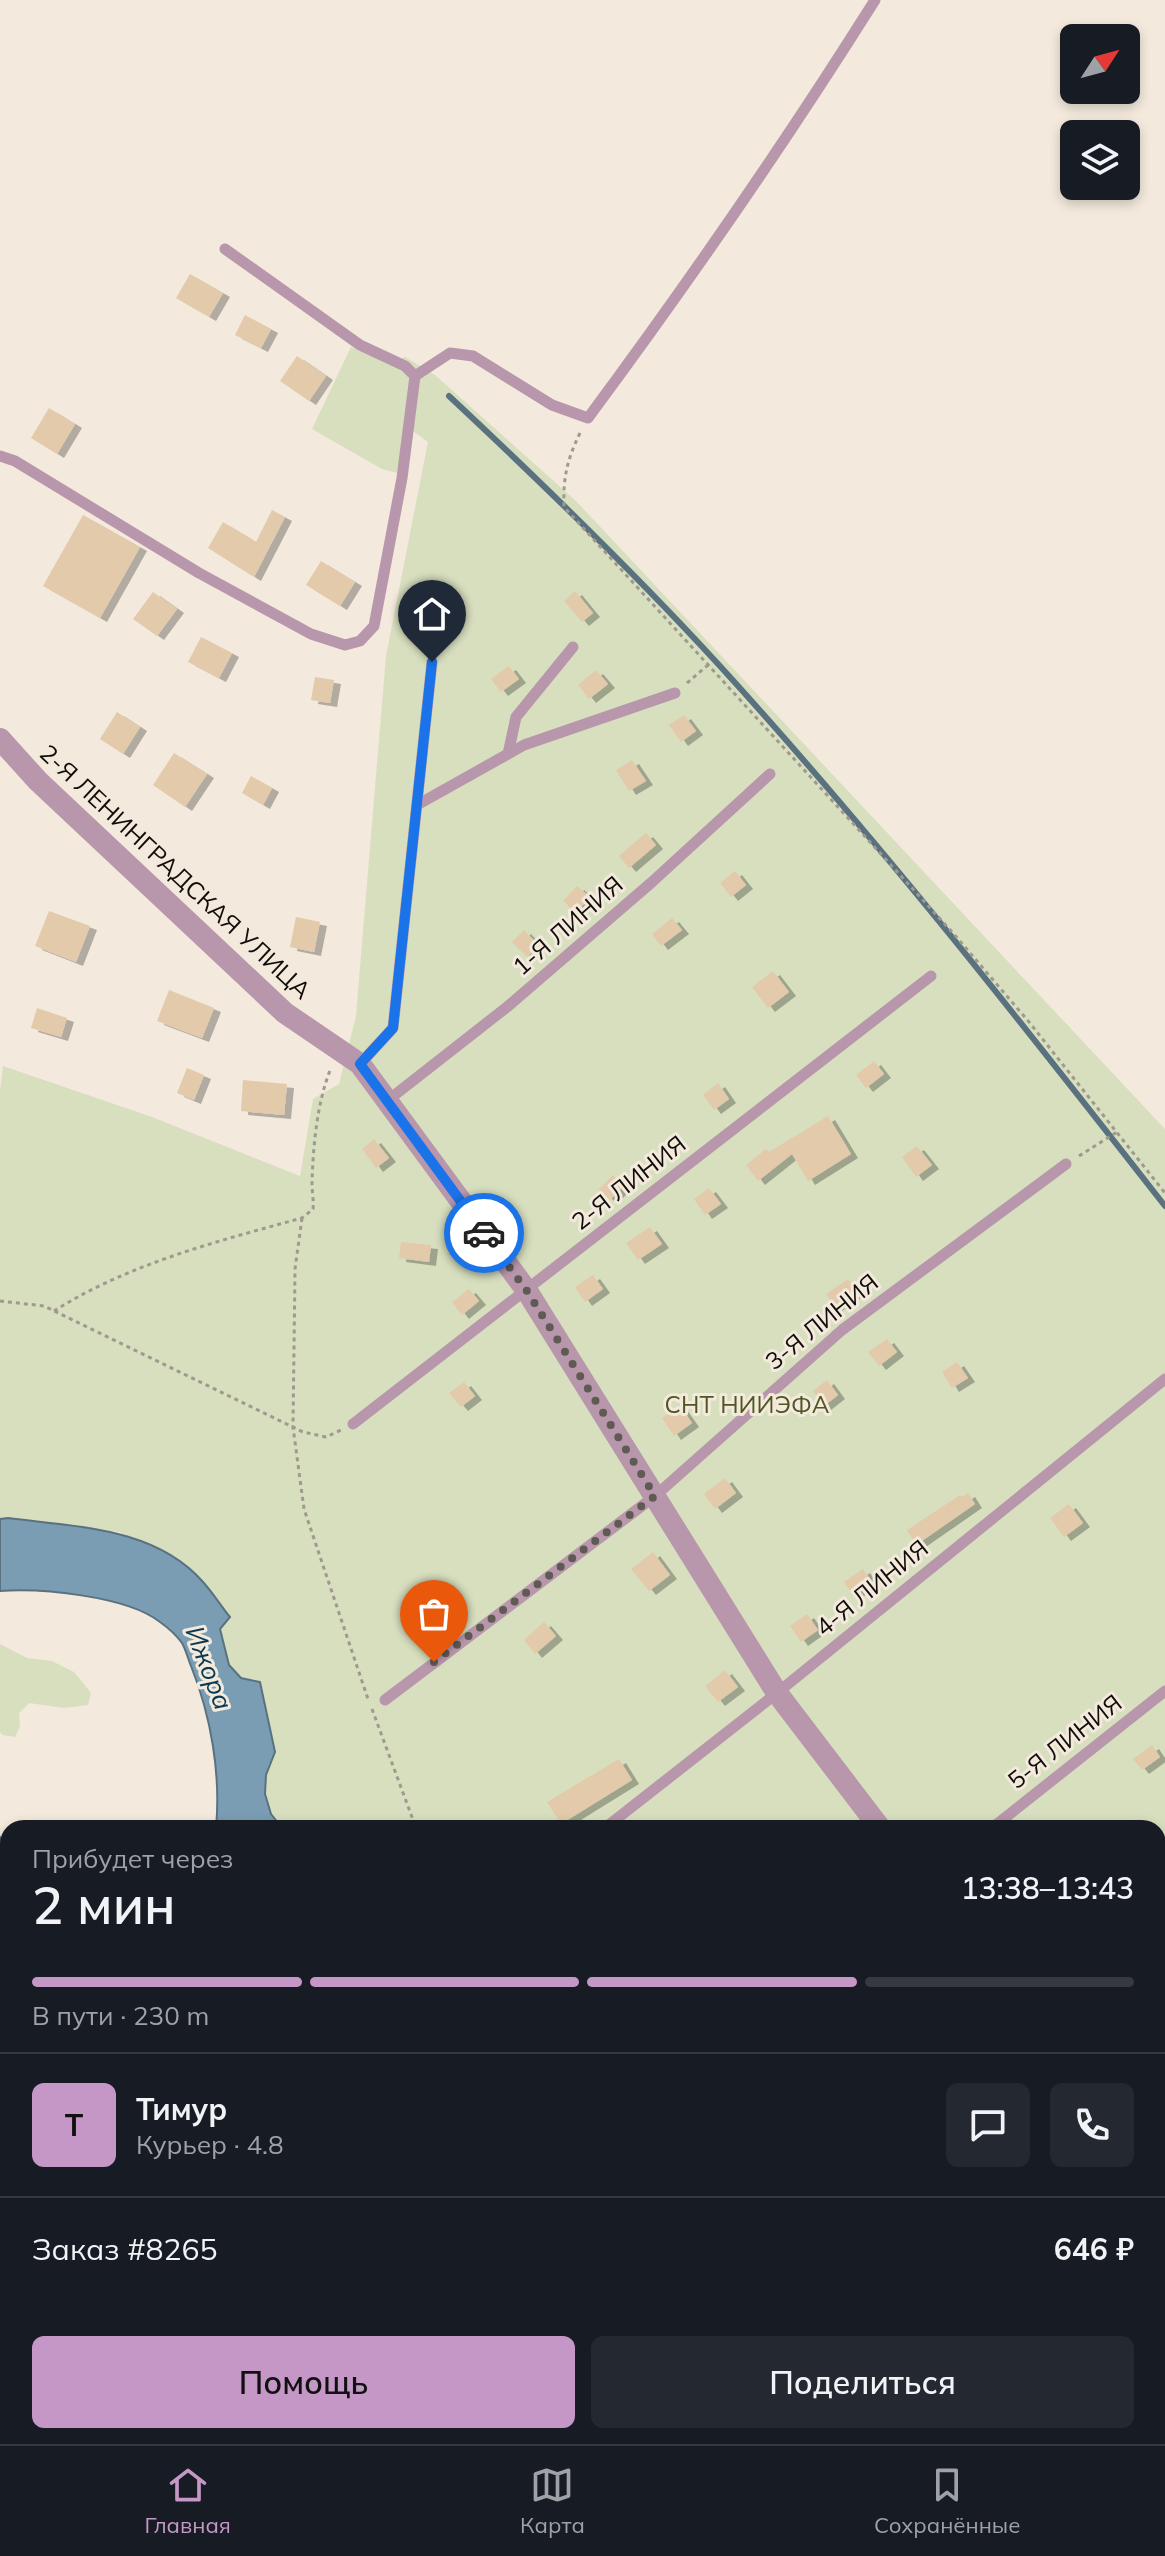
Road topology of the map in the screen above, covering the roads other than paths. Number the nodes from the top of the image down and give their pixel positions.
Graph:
1 (875, 0) edge
2 (225, 249) dead end
3 (415, 376) junction
4 (0, 456) edge
5 (573, 647) dead end
6 (432, 662) dead end
7 (675, 693) road end
8 (0, 739) edge
9 (508, 754) junction
10 (770, 774) dead end
11 (417, 805) junction
12 (931, 976) dead end
13 (360, 1064) junction
14 (387, 1101) junction
15 (1066, 1164) road end
16 (527, 1291) junction
17 (1165, 1379) edge
18 (353, 1424) road end
19 (655, 1496) junction
20 (1165, 1691) edge
21 (777, 1693) junction
22 (385, 1700) dead end
23 (615, 1820) edge
24 (874, 1820) edge
25 (1002, 1820) edge

1 - 3 lane
2 - 3 lane
3 - 4 lane
5 - 9 lane
6 - 11 lane
7 - 9 lane
8 - 13 street, 2-Я ЛЕНИНГРАДСКАЯ УЛИЦА
9 - 11 lane
10 - 14 lane, 1-Я ЛИНИЯ
11 - 13 lane
12 - 16 lane, 2-Я ЛИНИЯ
13 - 14 street
14 - 16 street
15 - 19 lane, 3-Я ЛИНИЯ
16 - 18 lane, 2-Я ЛИНИЯ
16 - 19 street
17 - 21 lane, 4-Я ЛИНИЯ
19 - 21 street
19 - 22 lane, 3-Я ЛИНИЯ
20 - 25 lane, 5-Я ЛИНИЯ
21 - 23 lane, 4-Я ЛИНИЯ
21 - 24 street

